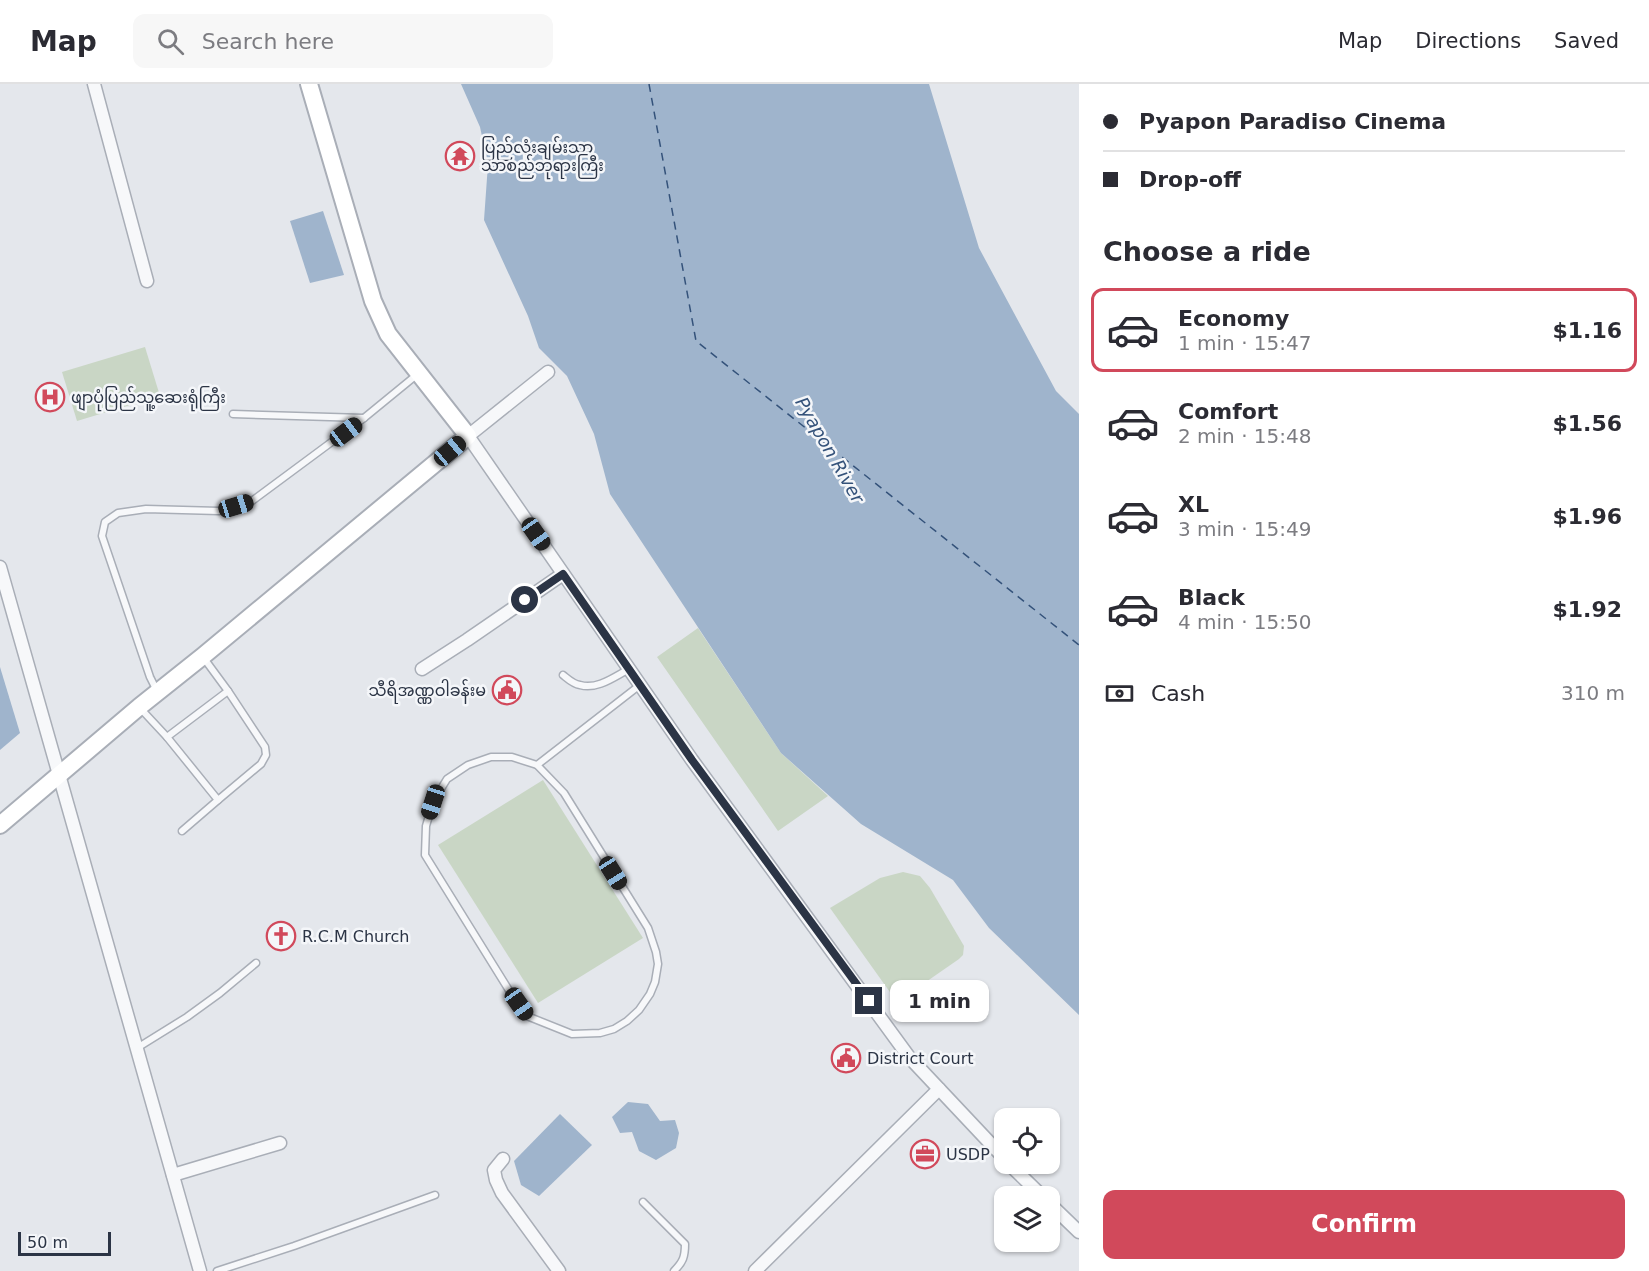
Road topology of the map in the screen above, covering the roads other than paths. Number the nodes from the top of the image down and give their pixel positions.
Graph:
1 (94, 84) edge
2 (309, 84) edge
3 (147, 281) dead end
4 (548, 372) dead end
5 (419, 373) junction
6 (233, 414) dead end
7 (364, 418) junction
8 (468, 436) junction
9 (0, 567) edge
10 (563, 574) junction
11 (203, 656) junction
12 (422, 669) dead end
13 (629, 669) junction
14 (563, 675) dead end
15 (640, 685) junction
16 (228, 691) junction
17 (158, 693) junction
18 (140, 707) junction
19 (167, 737) junction
20 (537, 765) junction
21 (59, 776) junction
22 (218, 800) junction
23 (0, 825) edge
24 (182, 831) dead end
25 (256, 963) dead end
26 (136, 1048) junction
27 (939, 1089) junction
28 (280, 1143) dead end
29 (994, 1147) edge
30 (503, 1159) dead end
31 (1019, 1174) edge
32 (172, 1175) junction
33 (1032, 1186) edge
34 (435, 1196) dead end
35 (643, 1202) dead end
36 (1060, 1214) edge
37 (1079, 1232) edge
38 (200, 1271) edge
39 (217, 1271) edge
40 (560, 1271) edge
41 (674, 1271) edge
42 (754, 1271) edge

1 - 3 street
2 - 5 main road
4 - 8 street
5 - 7 lane
5 - 8 main road
6 - 7 lane
7 - 17 lane
8 - 10 street
8 - 11 main road
9 - 21 street
10 - 12 street
10 - 13 street
11 - 16 lane
11 - 17 main road
13 - 14 lane
13 - 15 street
15 - 20 lane
15 - 27 street
16 - 19 lane
16 - 22 lane
17 - 18 main road
18 - 19 lane
18 - 21 main road
19 - 22 lane
20 - 20 lane
21 - 23 main road
21 - 26 street
22 - 24 lane
25 - 26 lane
26 - 32 street
27 - 29 street
27 - 42 street
28 - 32 street
30 - 40 street
31 - 33 street
32 - 38 street
34 - 39 lane
35 - 41 lane
36 - 37 street

